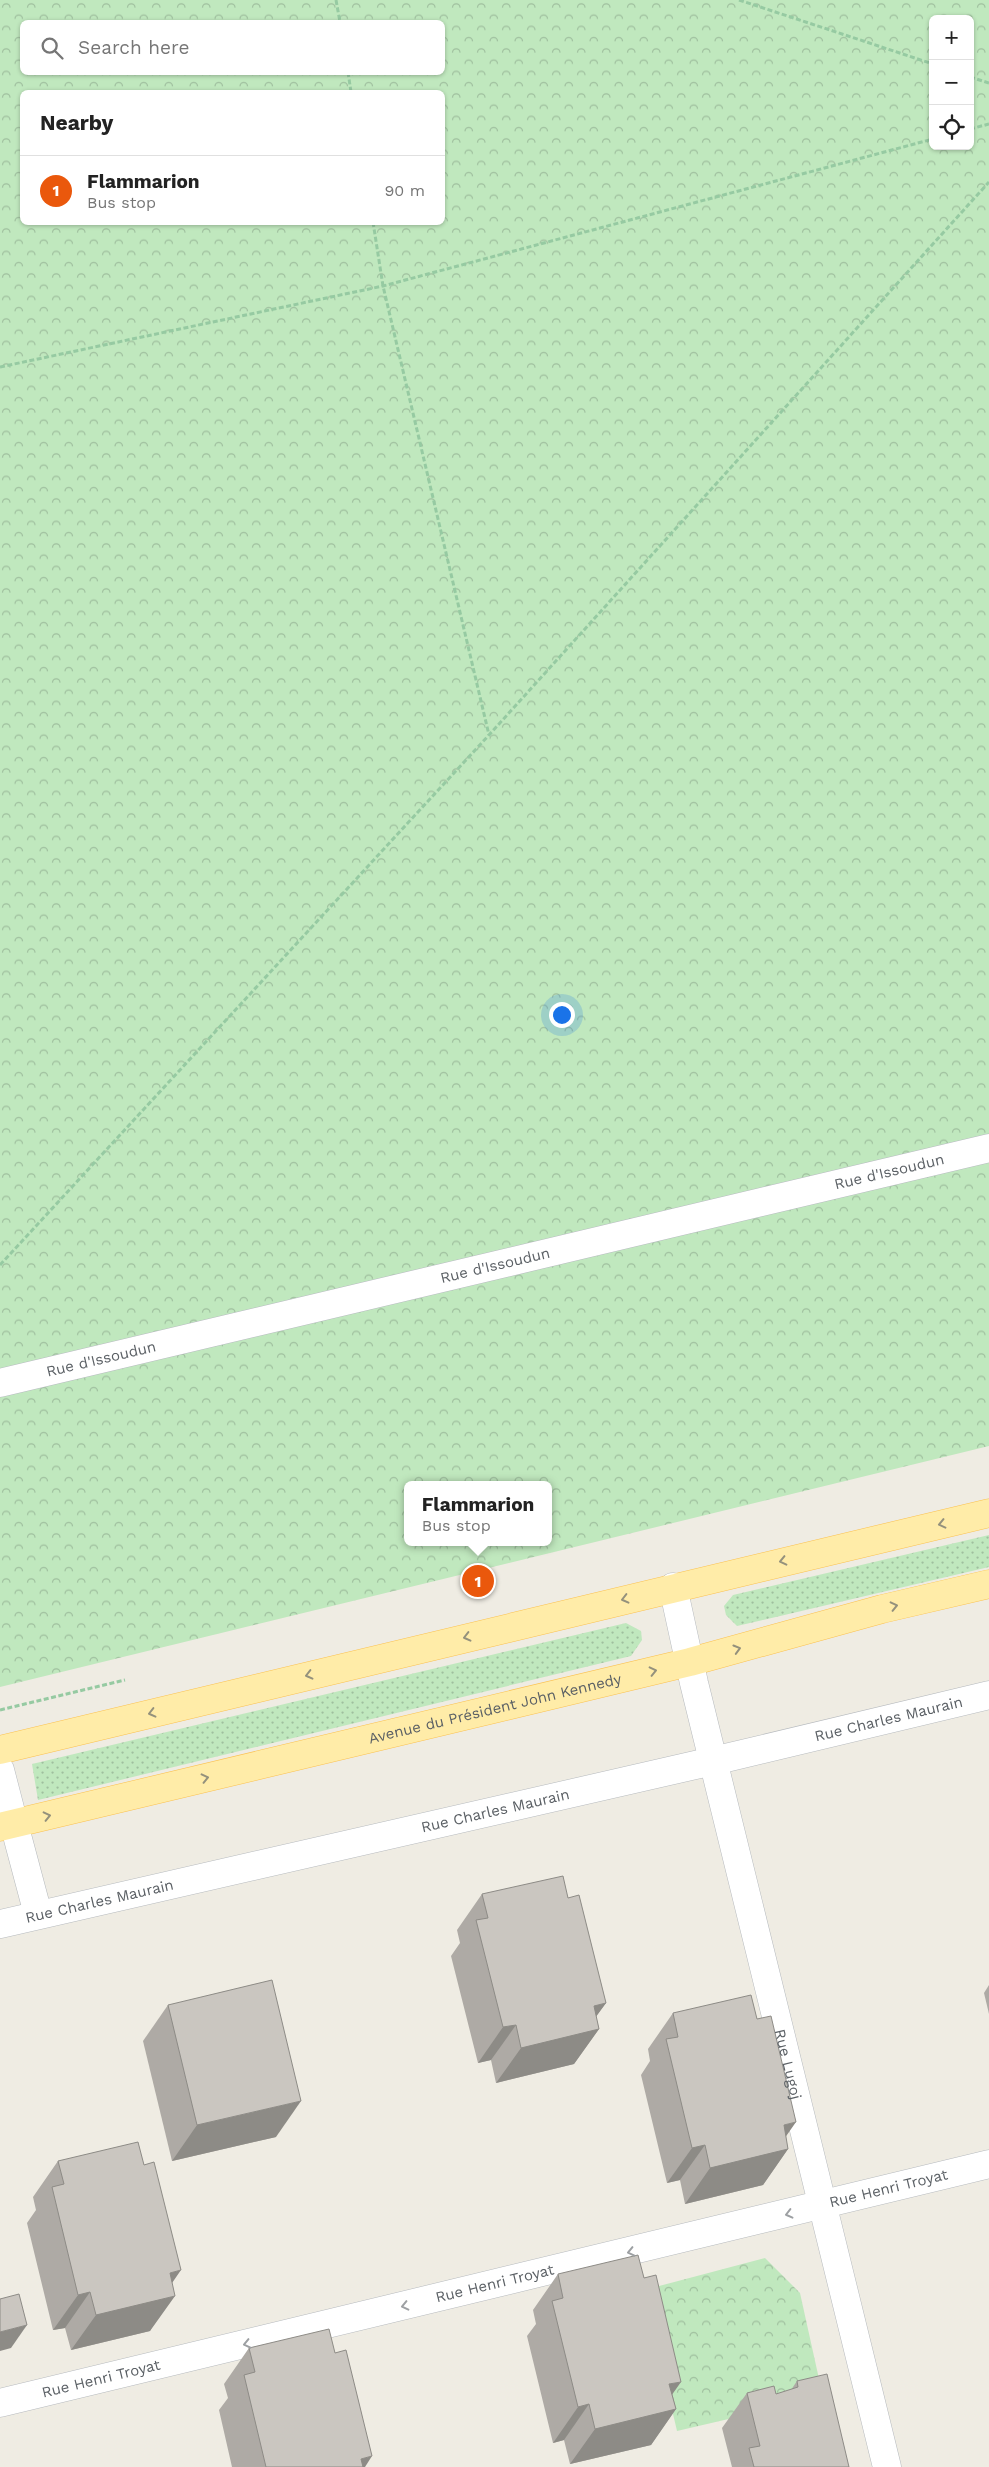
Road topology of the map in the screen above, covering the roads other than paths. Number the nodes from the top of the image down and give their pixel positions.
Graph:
1 (989, 1148) edge
2 (0, 1383) edge
3 (989, 1513) edge
4 (989, 1584) edge
5 (673, 1587) junction
6 (690, 1662) junction
7 (989, 1696) edge
8 (0, 1750) edge
9 (713, 1761) junction
10 (0, 1770) edge
11 (7, 1826) edge
12 (38, 1914) junction
13 (0, 1924) edge
14 (989, 2164) edge
15 (823, 2206) junction
16 (0, 2403) edge
17 (887, 2467) edge

1 - 2 street, Rue d'Issoudun
3 -> 5 main road
6 -> 4 main road, Avenue du Président John Kennedy
5 - 6 street, Rue Lugoj
5 -> 8 main road
6 - 9 street, Rue Lugoj
11 -> 6 main road, Avenue du Président John Kennedy
7 - 9 street, Rue Charles Maurain
9 - 12 street, Rue Charles Maurain
9 - 15 street, Rue Lugoj
10 - 11 street
11 - 12 street
12 - 13 street, Rue Charles Maurain
14 - 15 street, Rue Henri Troyat
15 -> 16 street, Rue Henri Troyat
15 - 17 street, Rue Lugoj

